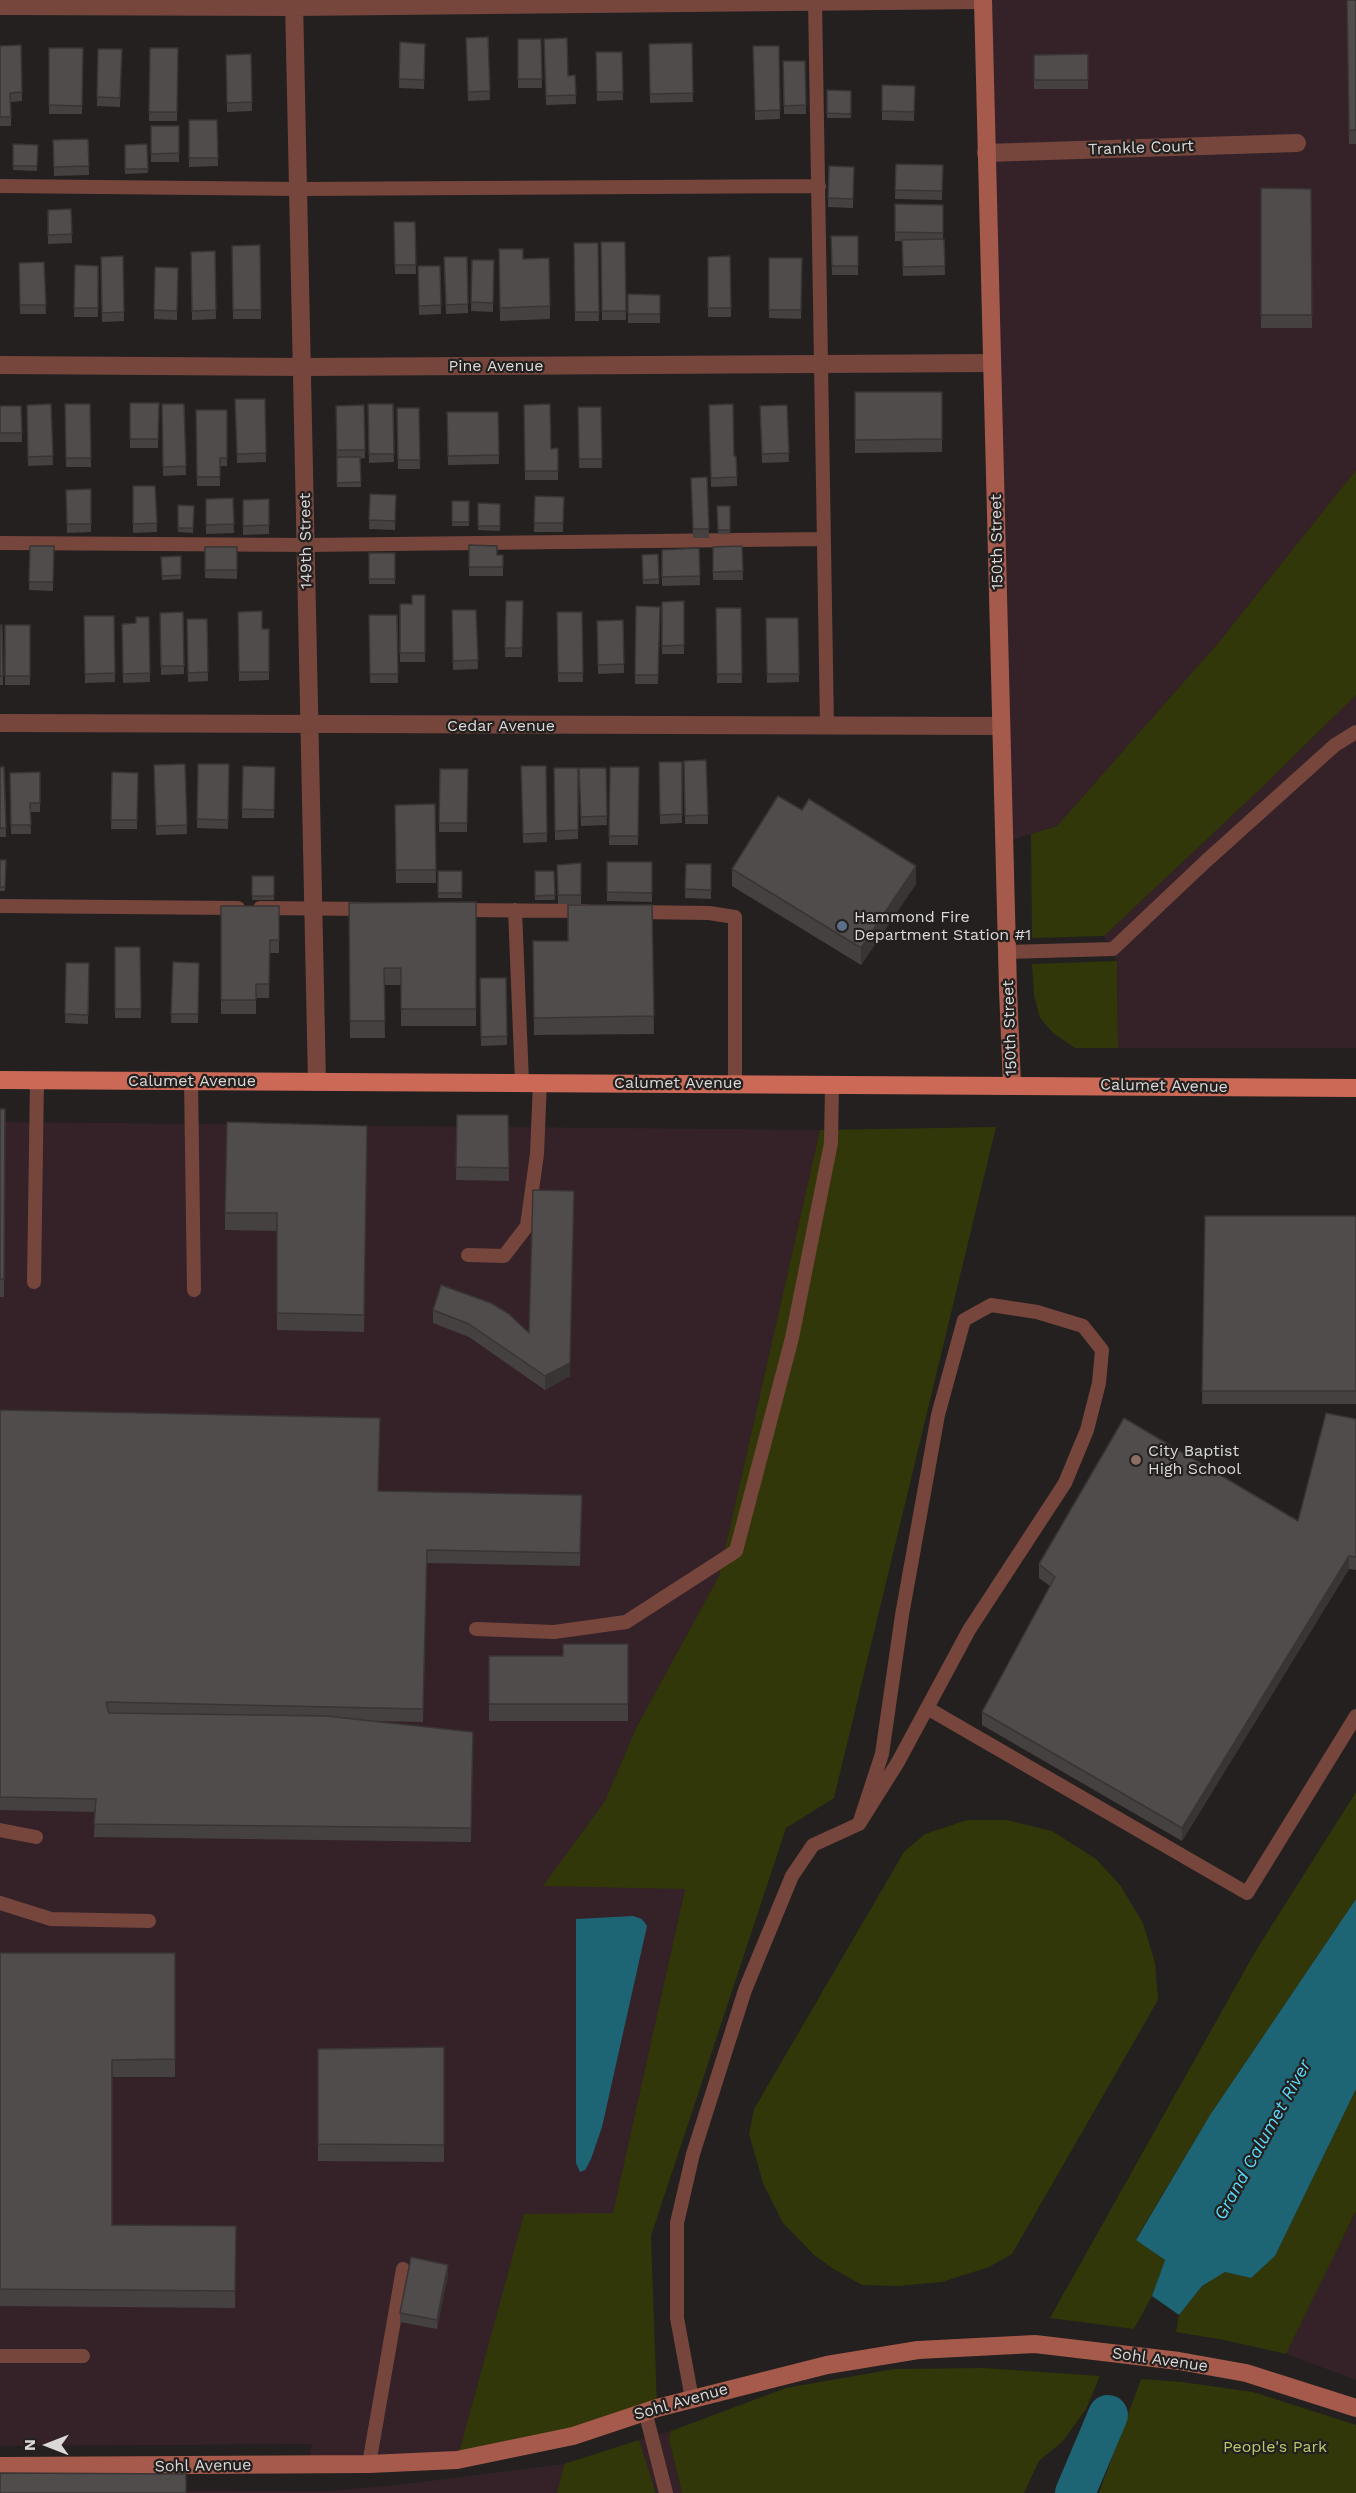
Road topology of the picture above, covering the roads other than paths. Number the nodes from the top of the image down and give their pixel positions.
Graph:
1 (983, 0) edge
2 (814, 1) edge
3 (294, 3) edge
4 (0, 6) edge
5 (1297, 143) dead end
6 (986, 153) junction
7 (0, 186) edge
8 (819, 186) junction
9 (299, 189) junction
10 (992, 363) junction
11 (822, 364) junction
12 (0, 365) edge
13 (303, 367) junction
14 (824, 539) junction
15 (0, 543) edge
16 (307, 545) junction
17 (0, 723) edge
18 (310, 726) junction
19 (827, 726) junction
20 (1001, 726) junction
21 (1356, 732) edge
22 (0, 906) edge
23 (314, 908) junction
24 (385, 909) edge
25 (444, 910) edge
26 (515, 910) junction
27 (595, 911) edge
28 (618, 912) edge
29 (1007, 952) junction
30 (0, 1080) edge
31 (37, 1080) junction
32 (191, 1081) junction
33 (317, 1082) junction
34 (531, 1082) junction
35 (735, 1083) junction
36 (832, 1084) junction
37 (1012, 1084) junction
38 (1356, 1088) edge
39 (468, 1255) dead end
40 (34, 1282) dead end
41 (194, 1290) dead end
42 (476, 1629) dead end
43 (927, 1708) junction
44 (1356, 1716) edge
45 (859, 1824) junction
46 (0, 1830) edge
47 (36, 1837) dead end
48 (0, 1903) edge
49 (149, 1921) dead end
50 (403, 2269) dead end
51 (0, 2356) edge
52 (84, 2356) dead end
53 (692, 2399) junction
54 (1356, 2408) edge
55 (645, 2411) junction
56 (369, 2464) junction
57 (0, 2466) edge
58 (666, 2493) edge

1 - 2 street
1 - 6 street, 150th Street
2 - 3 street
2 - 8 lane
3 - 4 street
3 - 9 street, 149th Street
5 - 6 street, Trankle Court
6 - 10 street, 150th Street
7 - 9 lane
8 - 9 lane
8 - 11 lane
9 - 13 street, 149th Street
10 - 11 street, Pine Avenue
10 - 20 street, 150th Street
11 - 13 street, Pine Avenue
11 - 14 lane
12 - 13 street, Pine Avenue
13 - 16 street, 149th Street
14 - 16 lane
14 - 19 lane
15 - 16 lane
16 - 18 street, 149th Street
17 - 18 street, Cedar Avenue
18 - 19 street, Cedar Avenue
18 - 23 street, 149th Street
19 - 20 street, Cedar Avenue
20 - 29 street, 150th Street
21 - 29 lane
22 - 23 lane
23 - 24 lane
23 - 33 street, 149th Street
25 - 26 lane
26 - 27 lane
26 - 34 lane
28 - 35 lane
29 - 37 street, 150th Street
30 - 31 main road, Calumet Avenue
31 - 32 main road, Calumet Avenue
31 - 40 lane
32 - 33 main road, Calumet Avenue
32 - 41 lane
33 - 34 main road, Calumet Avenue
34 - 35 main road, Calumet Avenue
34 - 39 lane
35 - 36 main road, Calumet Avenue
36 - 37 main road, Calumet Avenue
36 - 42 lane
37 - 38 main road, Calumet Avenue
43 - 44 lane
43 - 45 lane
43 - 45 lane
45 - 53 lane
46 - 47 lane
48 - 49 lane
50 - 56 lane
51 - 52 lane
53 - 54 street, Sohl Avenue
53 - 55 street, Sohl Avenue
55 - 56 street, Sohl Avenue
55 - 58 lane
56 - 57 street, Sohl Avenue

